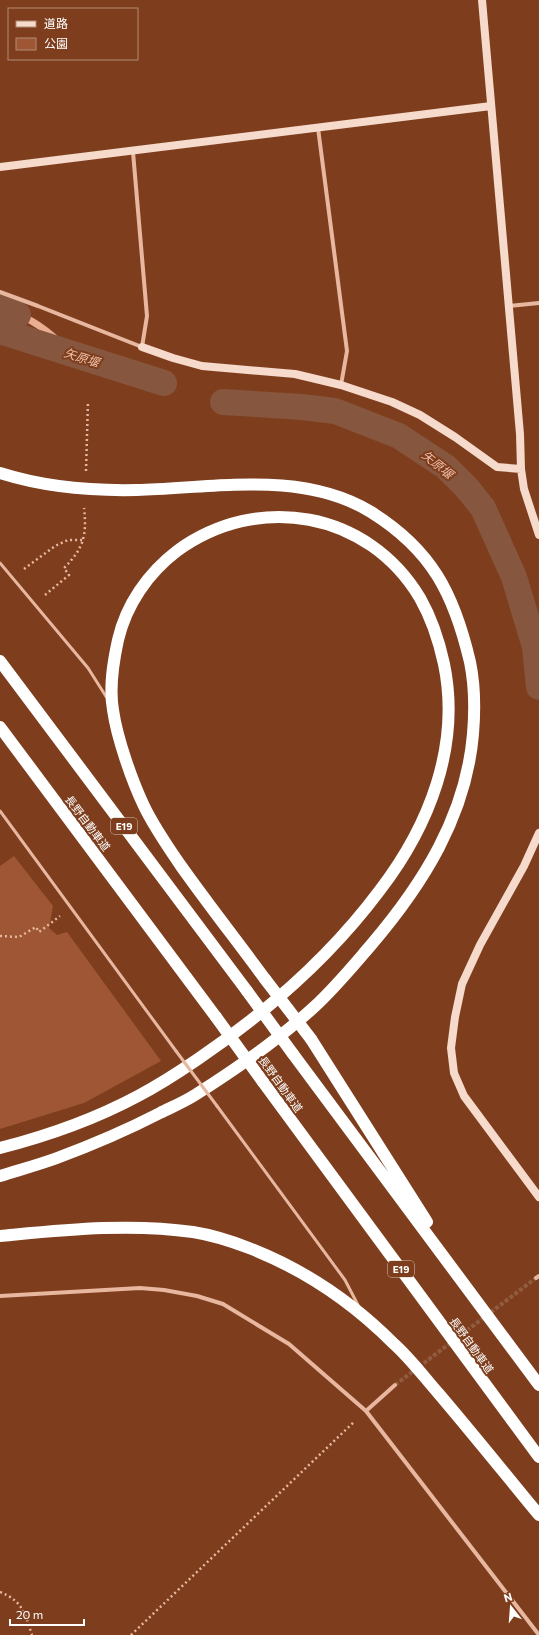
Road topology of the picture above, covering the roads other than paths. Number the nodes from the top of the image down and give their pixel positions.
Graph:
1 (482, 0) edge
2 (491, 106) junction
3 (318, 127) junction
4 (133, 152) junction
5 (0, 167) edge
6 (0, 292) edge
7 (539, 303) edge
8 (510, 306) junction
9 (142, 346) junction
10 (341, 385) junction
11 (521, 469) junction
12 (0, 473) edge
13 (536, 516) edge
14 (539, 535) edge
15 (0, 563) edge
16 (0, 662) edge
17 (112, 707) junction
18 (0, 727) edge
19 (0, 811) edge
20 (539, 833) edge
21 (0, 1148) edge
22 (0, 1176) edge
23 (539, 1197) edge
24 (0, 1236) edge
25 (0, 1296) edge
26 (480, 1305) junction
27 (363, 1315) junction
28 (395, 1385) tunnel mouth
29 (539, 1385) edge
30 (366, 1411) junction
31 (539, 1457) edge
32 (539, 1515) edge
33 (539, 1635) edge

1 - 2 street
2 - 3 street
2 - 8 street
3 - 4 street
3 - 10 street
4 - 5 street
4 - 9 street
6 - 9 street
7 - 8 street
8 - 11 street
9 - 10 street
10 - 11 street
11 - 13 street
12 - 22 highway
13 - 14 street
15 - 17 lane
16 - 26 highway, E19, bridge
17 - 21 highway
17 - 26 highway, bridge
18 - 31 highway, 長野自動車道 / E19, bridge
19 - 27 lane, bridge
20 - 23 street
24 - 27 highway
25 - 30 street
26 - 29 highway, E19
27 - 32 highway
28 - 30 street
30 - 33 street

